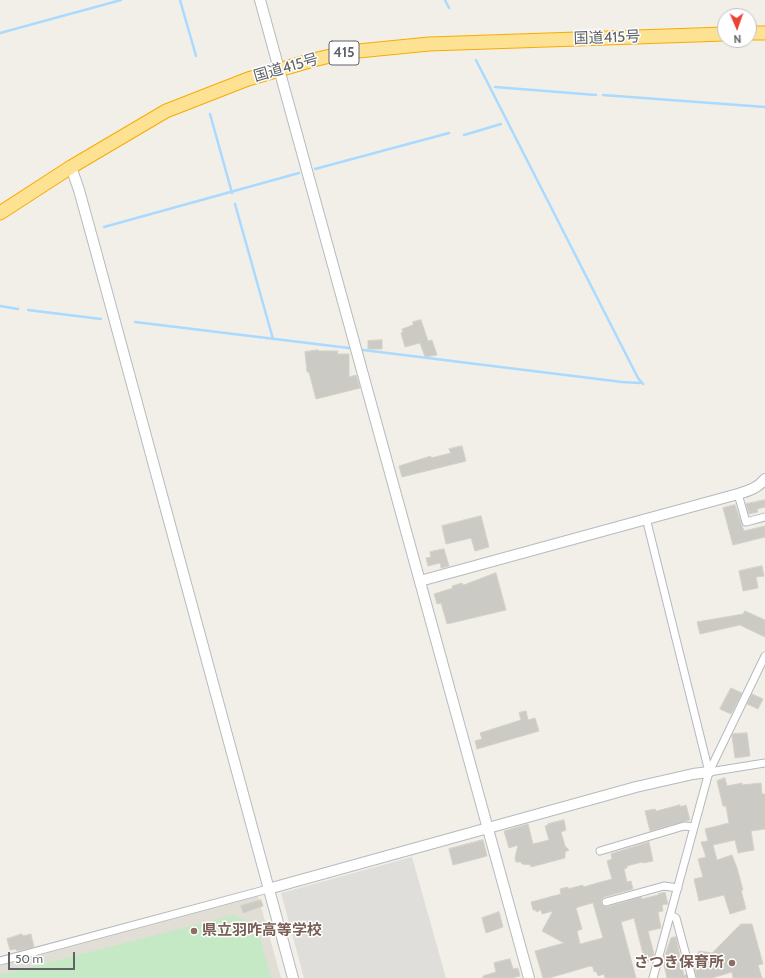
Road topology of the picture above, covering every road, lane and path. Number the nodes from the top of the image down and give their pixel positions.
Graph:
1 (260, 0) edge
2 (717, 34) edge
3 (279, 70) junction
4 (71, 167) junction
5 (0, 213) edge
6 (765, 479) edge
7 (738, 494) junction
8 (765, 517) edge
9 (646, 518) junction
10 (420, 581) junction
11 (765, 656) edge
12 (765, 763) edge
13 (709, 772) junction
14 (488, 827) junction
15 (694, 827) junction
16 (600, 851) dead end
17 (678, 888) junction
18 (268, 889) junction
19 (606, 902) dead end
20 (670, 915) junction
21 (0, 961) edge
22 (293, 978) edge
23 (530, 978) edge
24 (653, 978) edge
25 (692, 978) edge

1 - 3 street
2 - 3 highway, 国道415号 / 415
3 - 4 highway, 国道415号 / 415
3 - 10 street
4 - 5 highway, 国道415号 / 415
4 - 18 street
6 - 7 street
7 - 8 street
7 - 9 street
9 - 10 street
9 - 13 street
10 - 14 street
11 - 13 street
12 - 13 street
13 - 14 street
13 - 15 street
14 - 18 street
14 - 23 street
15 - 16 street
15 - 17 street
17 - 19 street
17 - 20 street
18 - 21 street
18 - 22 street
20 - 24 street
20 - 25 street

